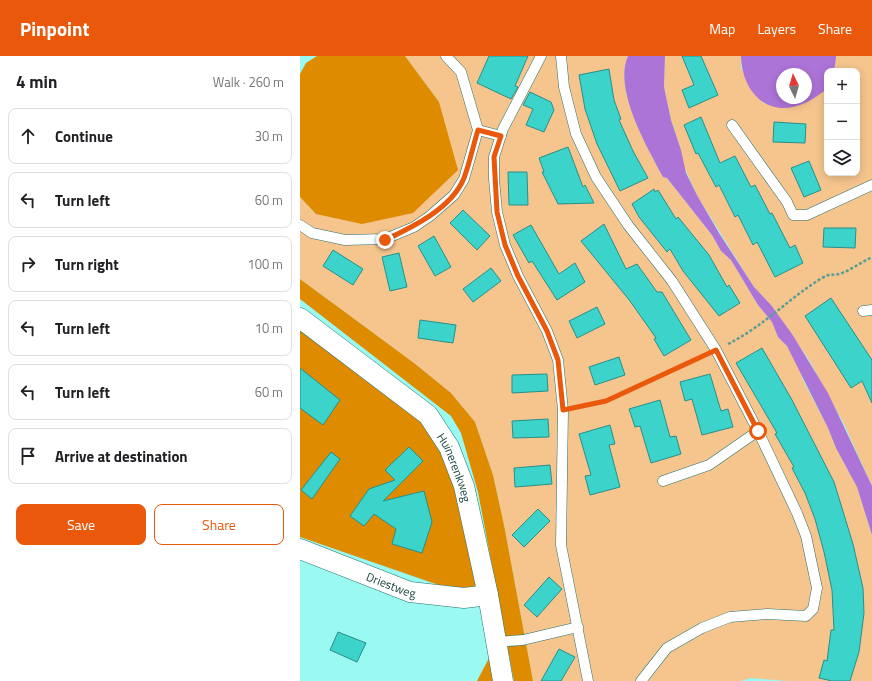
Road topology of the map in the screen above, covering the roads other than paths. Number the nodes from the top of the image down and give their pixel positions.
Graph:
1 (446, 56) edge
2 (542, 56) edge
3 (561, 56) edge
4 (732, 125) dead end
5 (478, 130) junction
6 (501, 136) junction
7 (872, 185) edge
8 (300, 225) edge
9 (300, 318) edge
10 (758, 431) junction
11 (663, 481) dead end
12 (300, 549) edge
13 (488, 595) junction
14 (578, 627) junction
15 (496, 642) junction
16 (503, 681) edge
17 (588, 681) edge
18 (641, 681) edge

1 - 5 lane
2 - 6 lane
3 - 10 lane
4 - 7 lane
5 - 6 lane
5 - 8 lane
6 - 14 lane
9 - 13 street, Huinerenkweg
10 - 11 lane
10 - 18 lane
12 - 13 street, Driestweg
13 - 15 street, Huinerenkweg
14 - 15 lane
14 - 17 lane
15 - 16 street, Huinerenkweg

